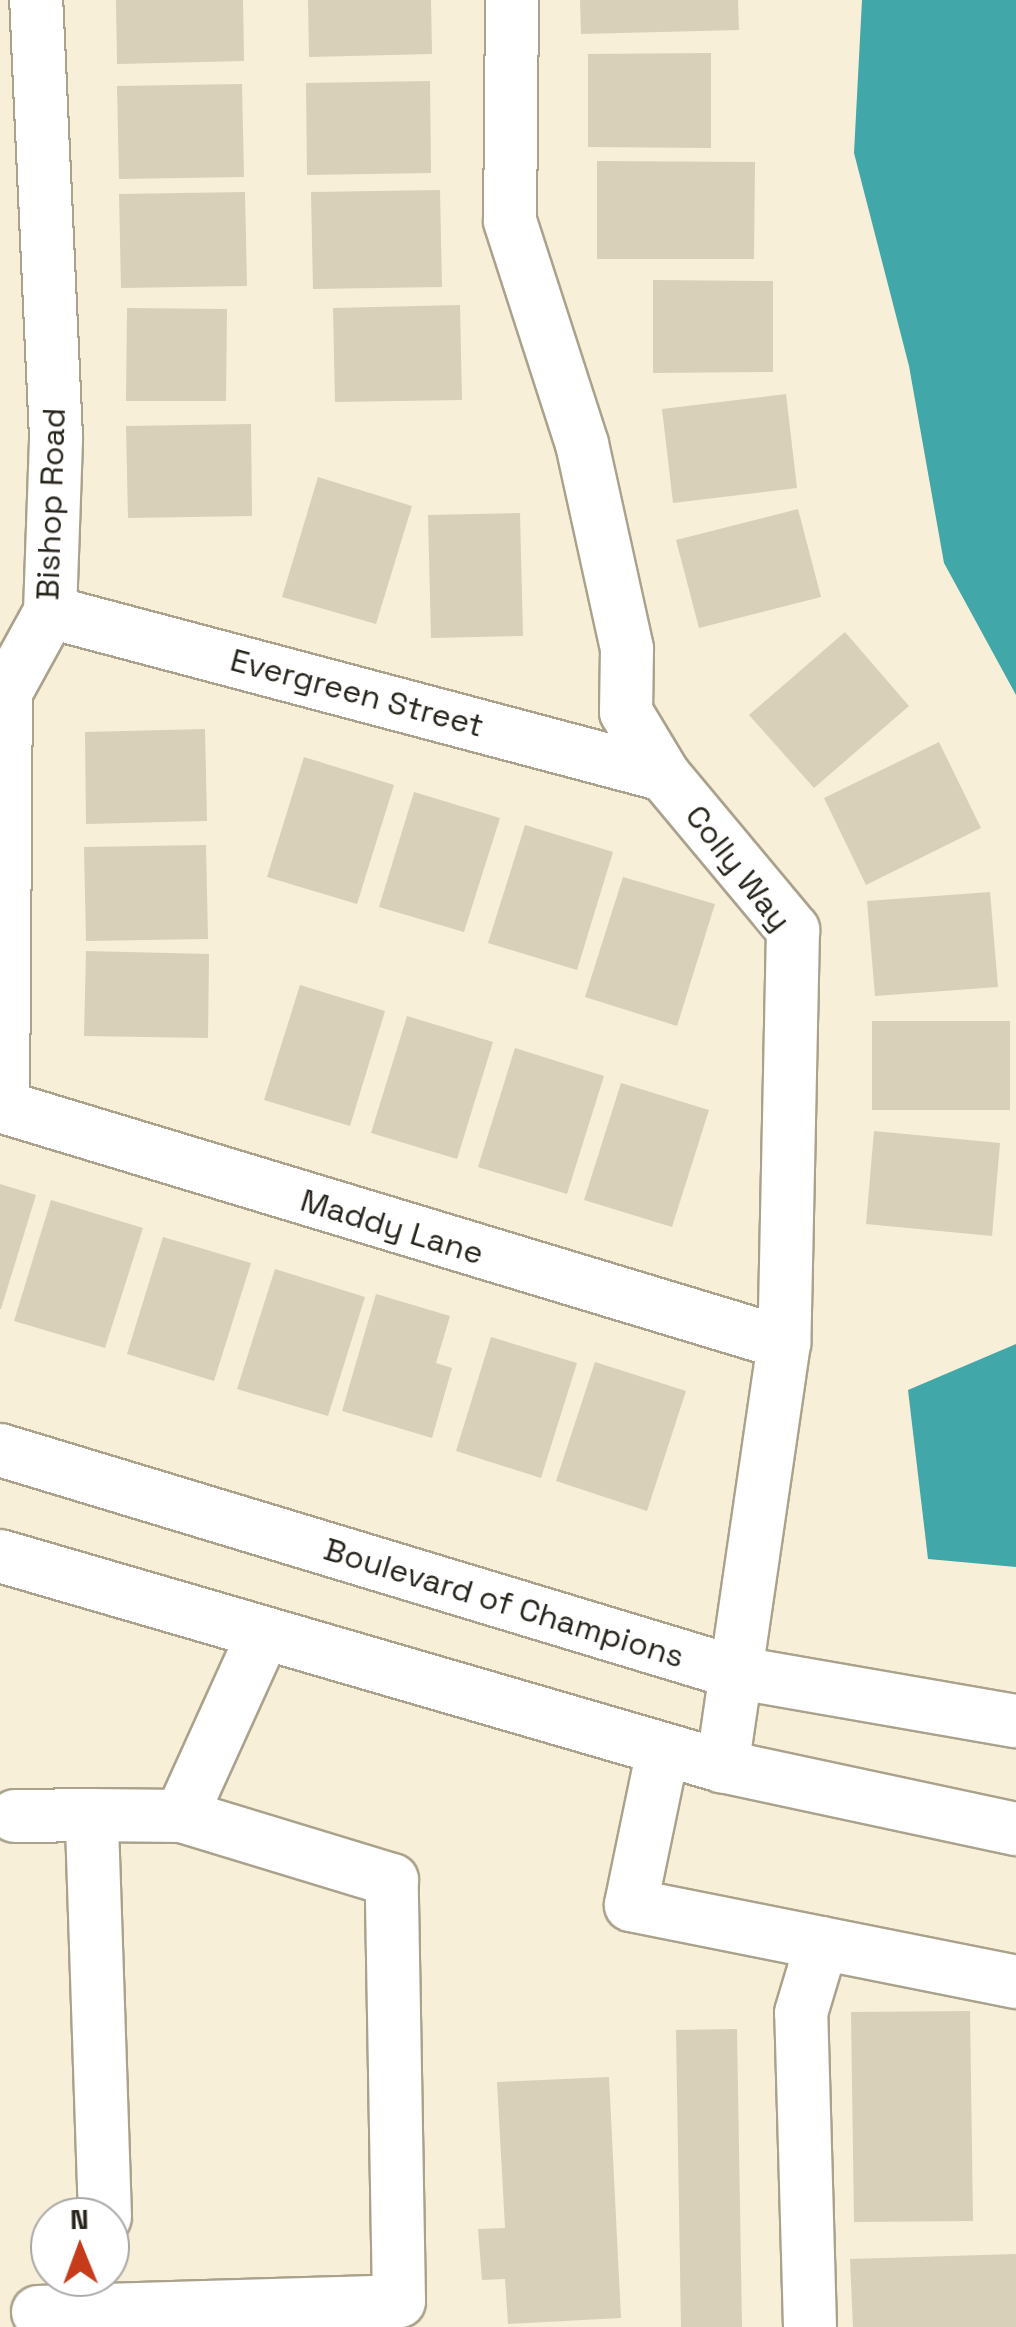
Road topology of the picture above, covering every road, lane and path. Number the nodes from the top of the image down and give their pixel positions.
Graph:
1 (36, 0) edge
2 (512, 0) edge
3 (19, 71) edge
4 (50, 612) junction
5 (664, 775) junction
6 (1, 1107) edge
7 (784, 1343) junction
8 (0, 1450) edge
9 (0, 1556) edge
10 (264, 1636) junction
11 (734, 1672) junction
12 (1016, 1721) edge
13 (663, 1750) junction
14 (722, 1766) junction
15 (92, 1815) junction
16 (15, 1816) dead end
17 (182, 1816) junction
18 (1016, 1829) edge
19 (822, 1943) junction
20 (1016, 1982) edge
21 (104, 2197) edge
22 (130, 2295) edge
23 (96, 2297) edge
24 (38, 2312) dead end
25 (810, 2327) edge

1 - 3 street, Bishop Road
2 - 5 street, Colly Way
3 - 4 street, Bishop Road
4 - 5 street, Evergreen Street
4 - 6 street, Bishop Road
5 - 7 street, Colly Way
6 - 7 street, Maddy Lane
7 - 11 street, Colly Way
8 - 11 street, Boulevard of Champions
9 - 10 street
10 - 13 street
10 - 17 street
11 - 12 street, Boulevard of Champions
11 - 14 street, Colly Way
13 - 14 street
13 - 19 street
14 - 18 street
15 - 16 street
15 - 17 street
15 - 21 street
17 - 22 street
19 - 20 street
19 - 25 street
23 - 24 street

